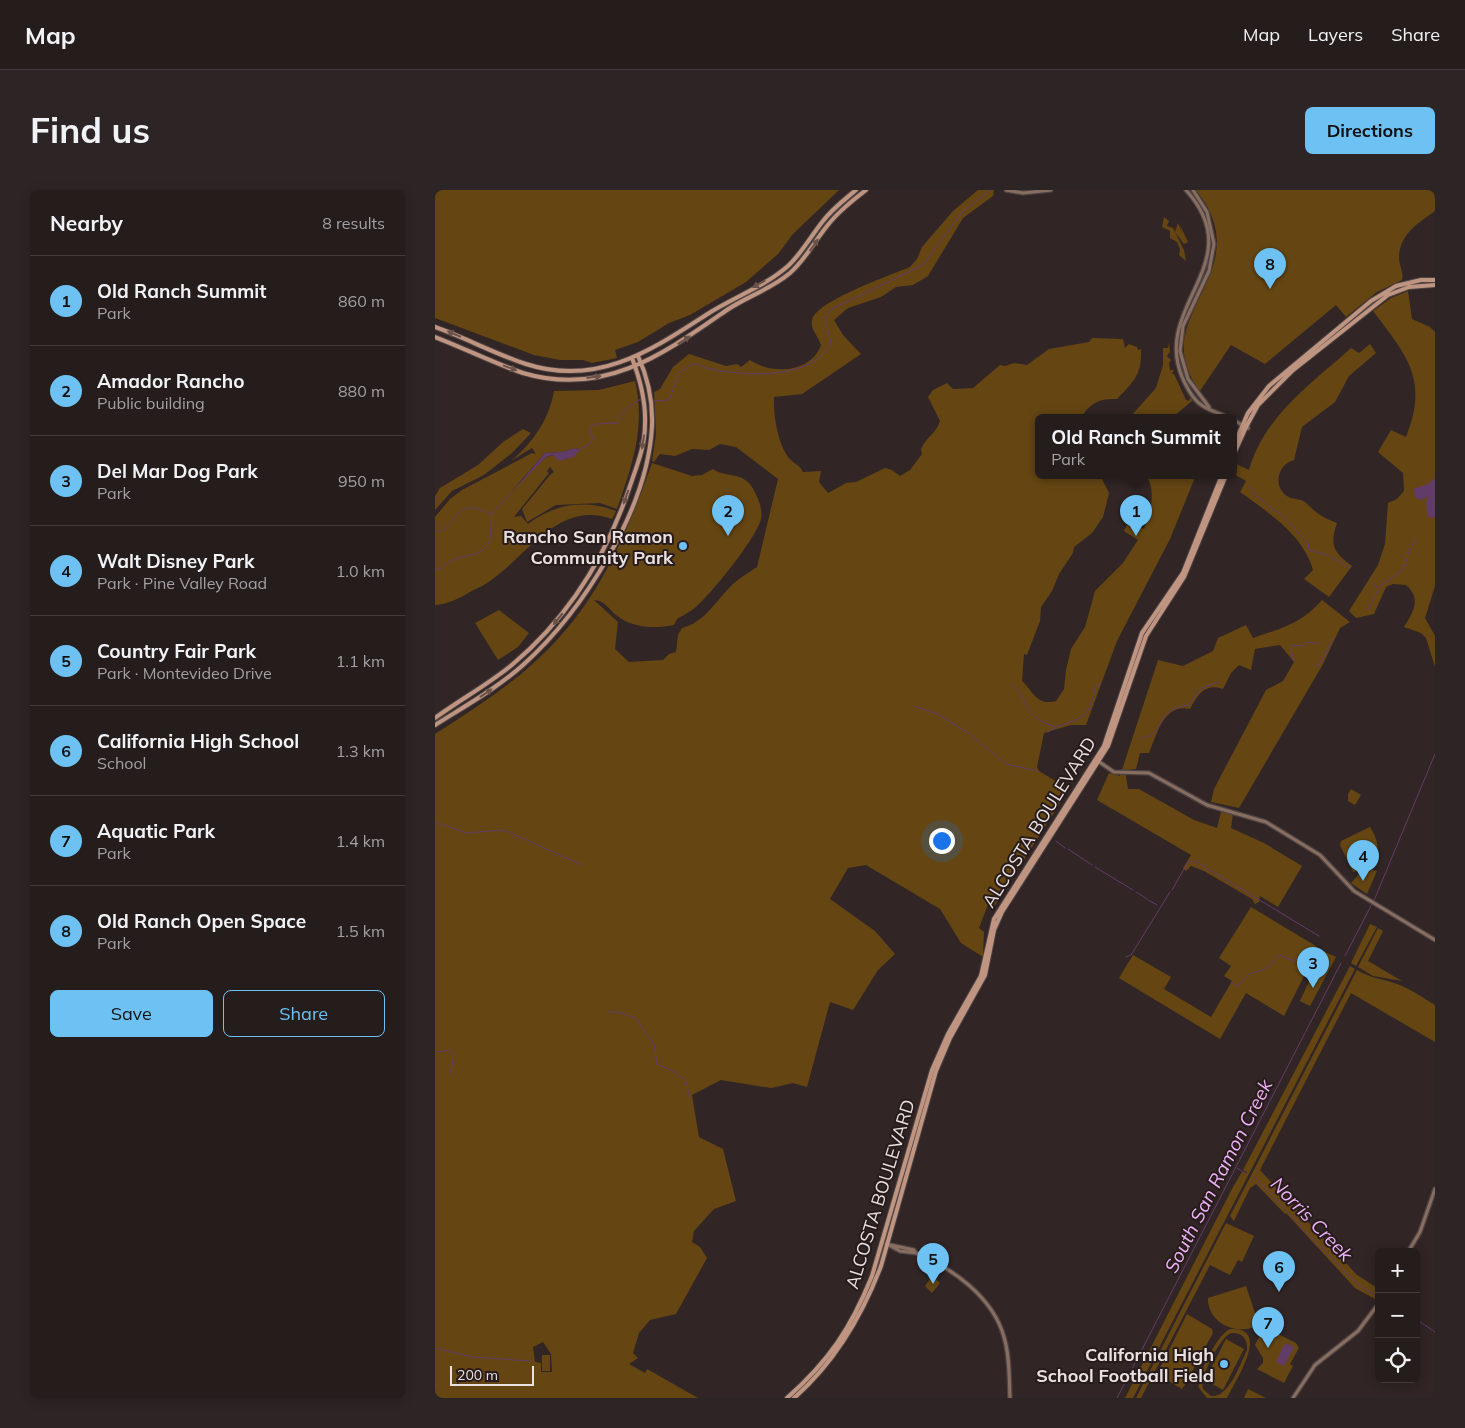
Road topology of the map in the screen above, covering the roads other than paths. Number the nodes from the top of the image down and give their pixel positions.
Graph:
1 (856, 190) edge
2 (866, 190) edge
3 (1006, 190) edge
4 (1051, 190) edge
5 (1186, 190) edge
6 (1193, 190) edge
7 (1435, 280) edge
8 (1435, 286) edge
9 (435, 327) edge
10 (435, 337) edge
11 (639, 356) junction
12 (632, 358) junction
13 (642, 364) junction
14 (636, 367) junction
15 (1209, 408) junction
16 (1221, 414) edge
17 (1237, 422) edge
18 (1245, 427) junction
19 (1237, 440) edge
20 (1237, 446) edge
21 (1222, 479) edge
22 (1222, 479) edge
23 (435, 718) edge
24 (435, 725) edge
25 (1098, 762) junction
26 (1435, 940) edge
27 (980, 983) junction
28 (1435, 1190) edge
29 (884, 1243) junction
30 (1410, 1248) edge
31 (1375, 1308) edge
32 (787, 1398) edge
33 (794, 1398) edge
34 (1010, 1398) edge
35 (1293, 1398) edge

1 -> 11 main road
13 -> 2 main road
3 - 4 street
5 - 15 street
6 - 15 street
7 - 18 main road
8 - 18 main road
12 -> 9 main road
10 -> 14 main road
11 - 12 main road
11 - 13 main road
12 - 14 main road
13 - 14 main road
24 -> 13 main road
14 -> 23 main road
15 - 16 street
17 - 18 street
18 - 19 main road
18 - 20 main road
21 - 25 main road, ALCOSTA BOULEVARD
22 - 27 main road, ALCOSTA BOULEVARD
25 - 26 street
25 - 27 main road, ALCOSTA BOULEVARD
27 - 29 main road, ALCOSTA BOULEVARD
28 - 30 street
29 - 32 main road, ALCOSTA BOULEVARD
29 - 33 main road, ALCOSTA BOULEVARD
29 - 34 street
31 - 35 street

